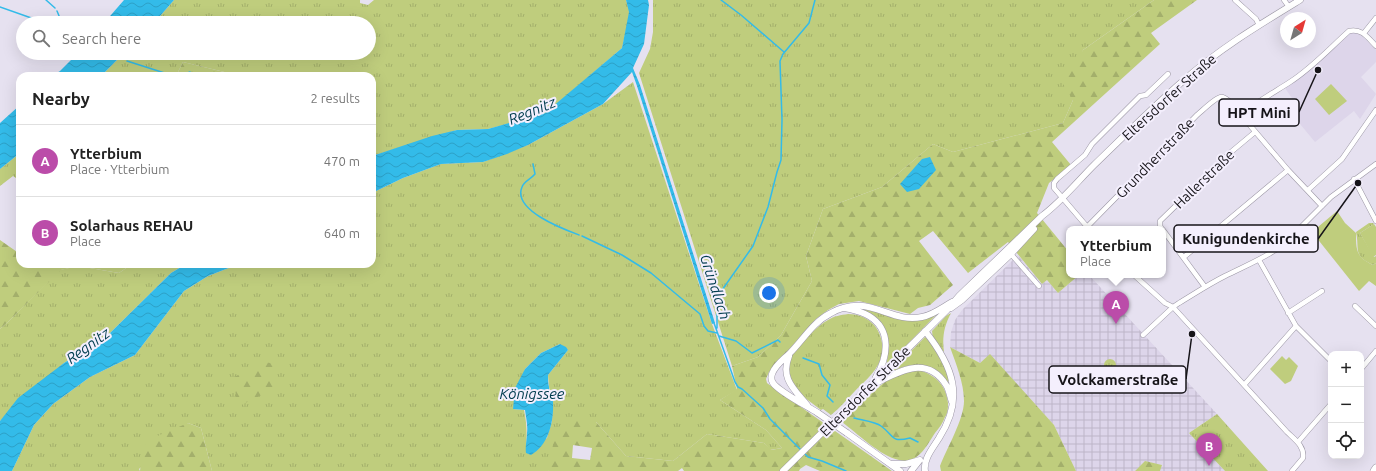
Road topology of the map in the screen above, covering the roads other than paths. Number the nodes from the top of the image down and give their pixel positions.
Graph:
1 (1235, 0) edge
2 (1284, 0) edge
3 (1300, 0) edge
4 (1289, 7) junction
5 (1376, 18) edge
6 (1259, 25) junction
7 (1364, 34) junction
8 (1376, 46) edge
9 (1168, 74) dead end
10 (1376, 110) edge
11 (1241, 115) junction
12 (1255, 132) junction
13 (1376, 164) edge
14 (1288, 170) junction
15 (1354, 180) junction
16 (1308, 190) junction
17 (1062, 198) junction
18 (1322, 206) junction
19 (1376, 221) edge
20 (1086, 226) edge
21 (1090, 226) edge
22 (1160, 226) edge
23 (1166, 234) edge
24 (1009, 252) junction
25 (1184, 257) junction
26 (1259, 260) junction
27 (1137, 278) edge
28 (1039, 286) dead end
29 (1205, 287) junction
30 (1322, 291) dead end
31 (955, 300) junction
32 (1354, 306) dead end
33 (1173, 307) junction
34 (844, 308) junction
35 (947, 310) junction
36 (1288, 314) junction
37 (1296, 326) junction
38 (1376, 326) edge
39 (925, 331) junction
40 (1143, 334) dead end
41 (1376, 351) edge
42 (789, 354) junction
43 (1328, 358) edge
44 (1364, 365) edge
45 (871, 385) junction
46 (1244, 385) junction
47 (953, 406) junction
48 (809, 407) junction
49 (1328, 407) edge
50 (1298, 442) junction
51 (922, 462) junction
52 (891, 464) junction
53 (1376, 468) edge
54 (783, 471) edge
55 (900, 471) edge
56 (911, 471) edge
57 (919, 471) edge
58 (925, 471) edge
59 (1292, 471) edge
60 (1374, 471) edge

1 - 6 street
2 - 4 street
3 - 4 main road, Eltersdorfer Straße
4 - 6 main road, Eltersdorfer Straße
5 - 7 street
6 - 17 main road, Eltersdorfer Straße
7 - 8 street
7 - 11 street
9 - 17 street
10 - 16 street
11 - 12 street
11 - 21 street, Grundherrstraße
12 - 14 street
12 - 22 street, Hallerstraße
13 - 15 street
14 - 16 street
14 - 25 street
15 - 18 street
15 - 19 street
16 - 18 street
17 - 20 street
17 - 24 main road, Eltersdorfer Straße
18 - 26 street
23 - 25 street, Hallerstraße
24 - 28 street
24 - 31 main road, Eltersdorfer Straße
24 - 35 main road, Eltersdorfer Straße
25 - 29 street, Hallerstraße
26 - 29 street
26 - 36 street
27 - 33 street
29 - 33 street
30 - 36 street
31 - 34 main road
31 - 35 main road, Eltersdorfer Straße
32 - 38 street
33 - 40 street
33 - 46 street
34 - 42 main road
34 - 45 main road
35 - 39 main road, Eltersdorfer Straße
36 - 37 street
37 - 43 street
37 - 46 street
39 - 45 main road, Eltersdorfer Straße
39 - 47 main road
41 - 44 street
42 - 48 main road
42 - 48 main road
45 - 47 main road
45 - 54 main road, Eltersdorfer Straße
46 - 50 street
47 - 51 main road
48 - 52 main road, bridge
49 - 50 street
50 - 59 street
51 - 52 main road
51 - 56 main road
51 - 57 main road
51 - 58 main road
52 - 55 main road
53 - 60 highway

